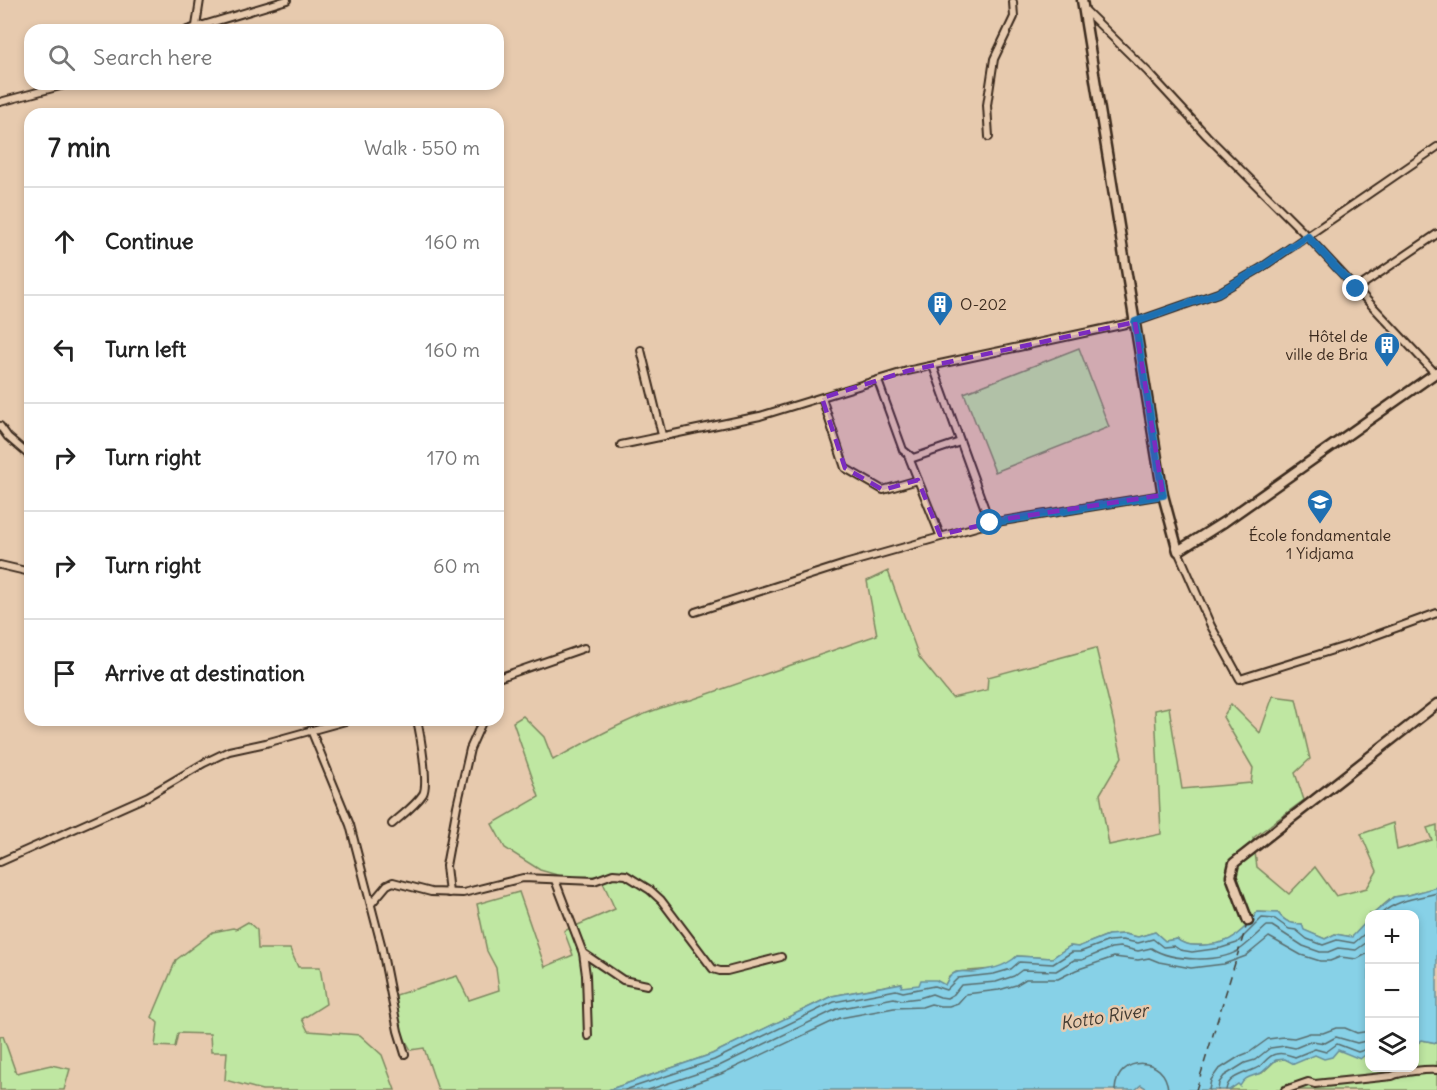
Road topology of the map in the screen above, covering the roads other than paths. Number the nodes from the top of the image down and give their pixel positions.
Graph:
1 (200, 0) edge
2 (287, 0) edge
3 (1014, 2) dead end
4 (1083, 5) edge
5 (196, 24) edge
6 (203, 24) edge
7 (45, 90) edge
8 (0, 102) edge
9 (989, 137) dead end
10 (1437, 147) edge
11 (1437, 234) edge
12 (1307, 236) junction
13 (1356, 289) junction
14 (1135, 322) junction
15 (641, 350) dead end
16 (933, 366) junction
17 (1436, 373) edge
18 (878, 381) junction
19 (822, 399) junction
20 (0, 426) edge
21 (662, 435) junction
22 (960, 442) junction
23 (621, 445) dead end
24 (24, 451) edge
25 (908, 454) junction
26 (918, 480) junction
27 (1163, 495) junction
28 (990, 523) junction
29 (940, 536) junction
30 (1178, 551) junction
31 (0, 566) edge
32 (24, 571) edge
33 (694, 612) dead end
34 (1437, 613) edge
35 (584, 648) dead end
36 (504, 677) edge
37 (1437, 704) edge
38 (326, 726) edge
39 (418, 726) edge
40 (480, 726) edge
41 (311, 730) junction
42 (392, 824) dead end
43 (0, 862) edge
44 (555, 880) junction
45 (449, 893) junction
46 (371, 904) junction
47 (1248, 921) dead end
48 (583, 953) junction
49 (781, 957) dead end
50 (647, 986) dead end
51 (588, 1036) dead end
52 (405, 1054) dead end
53 (1437, 1070) edge
54 (1285, 1090) edge

1 - 5 street
2 - 6 street
3 - 9 street
4 - 12 street
4 - 14 main road
7 - 8 street
10 - 12 street
11 - 13 street
12 - 13 street
12 - 14 street
13 - 17 street
14 - 16 street
14 - 27 main road
15 - 21 street
16 - 18 street
16 - 22 street
17 - 30 main road
18 - 19 street
18 - 25 street
19 - 21 street
19 - 26 street
20 - 24 street
21 - 23 street
22 - 25 street
22 - 28 street
25 - 26 street
26 - 29 street
27 - 28 street
27 - 30 main road
28 - 29 street
29 - 33 street
30 - 34 street
31 - 32 street
35 - 36 street
37 - 47 main road
38 - 41 street
39 - 42 street
40 - 45 street
41 - 43 street
41 - 46 street
44 - 45 street
44 - 48 street
44 - 49 street
45 - 46 street
46 - 52 street
48 - 50 street
48 - 51 street
53 - 54 street

